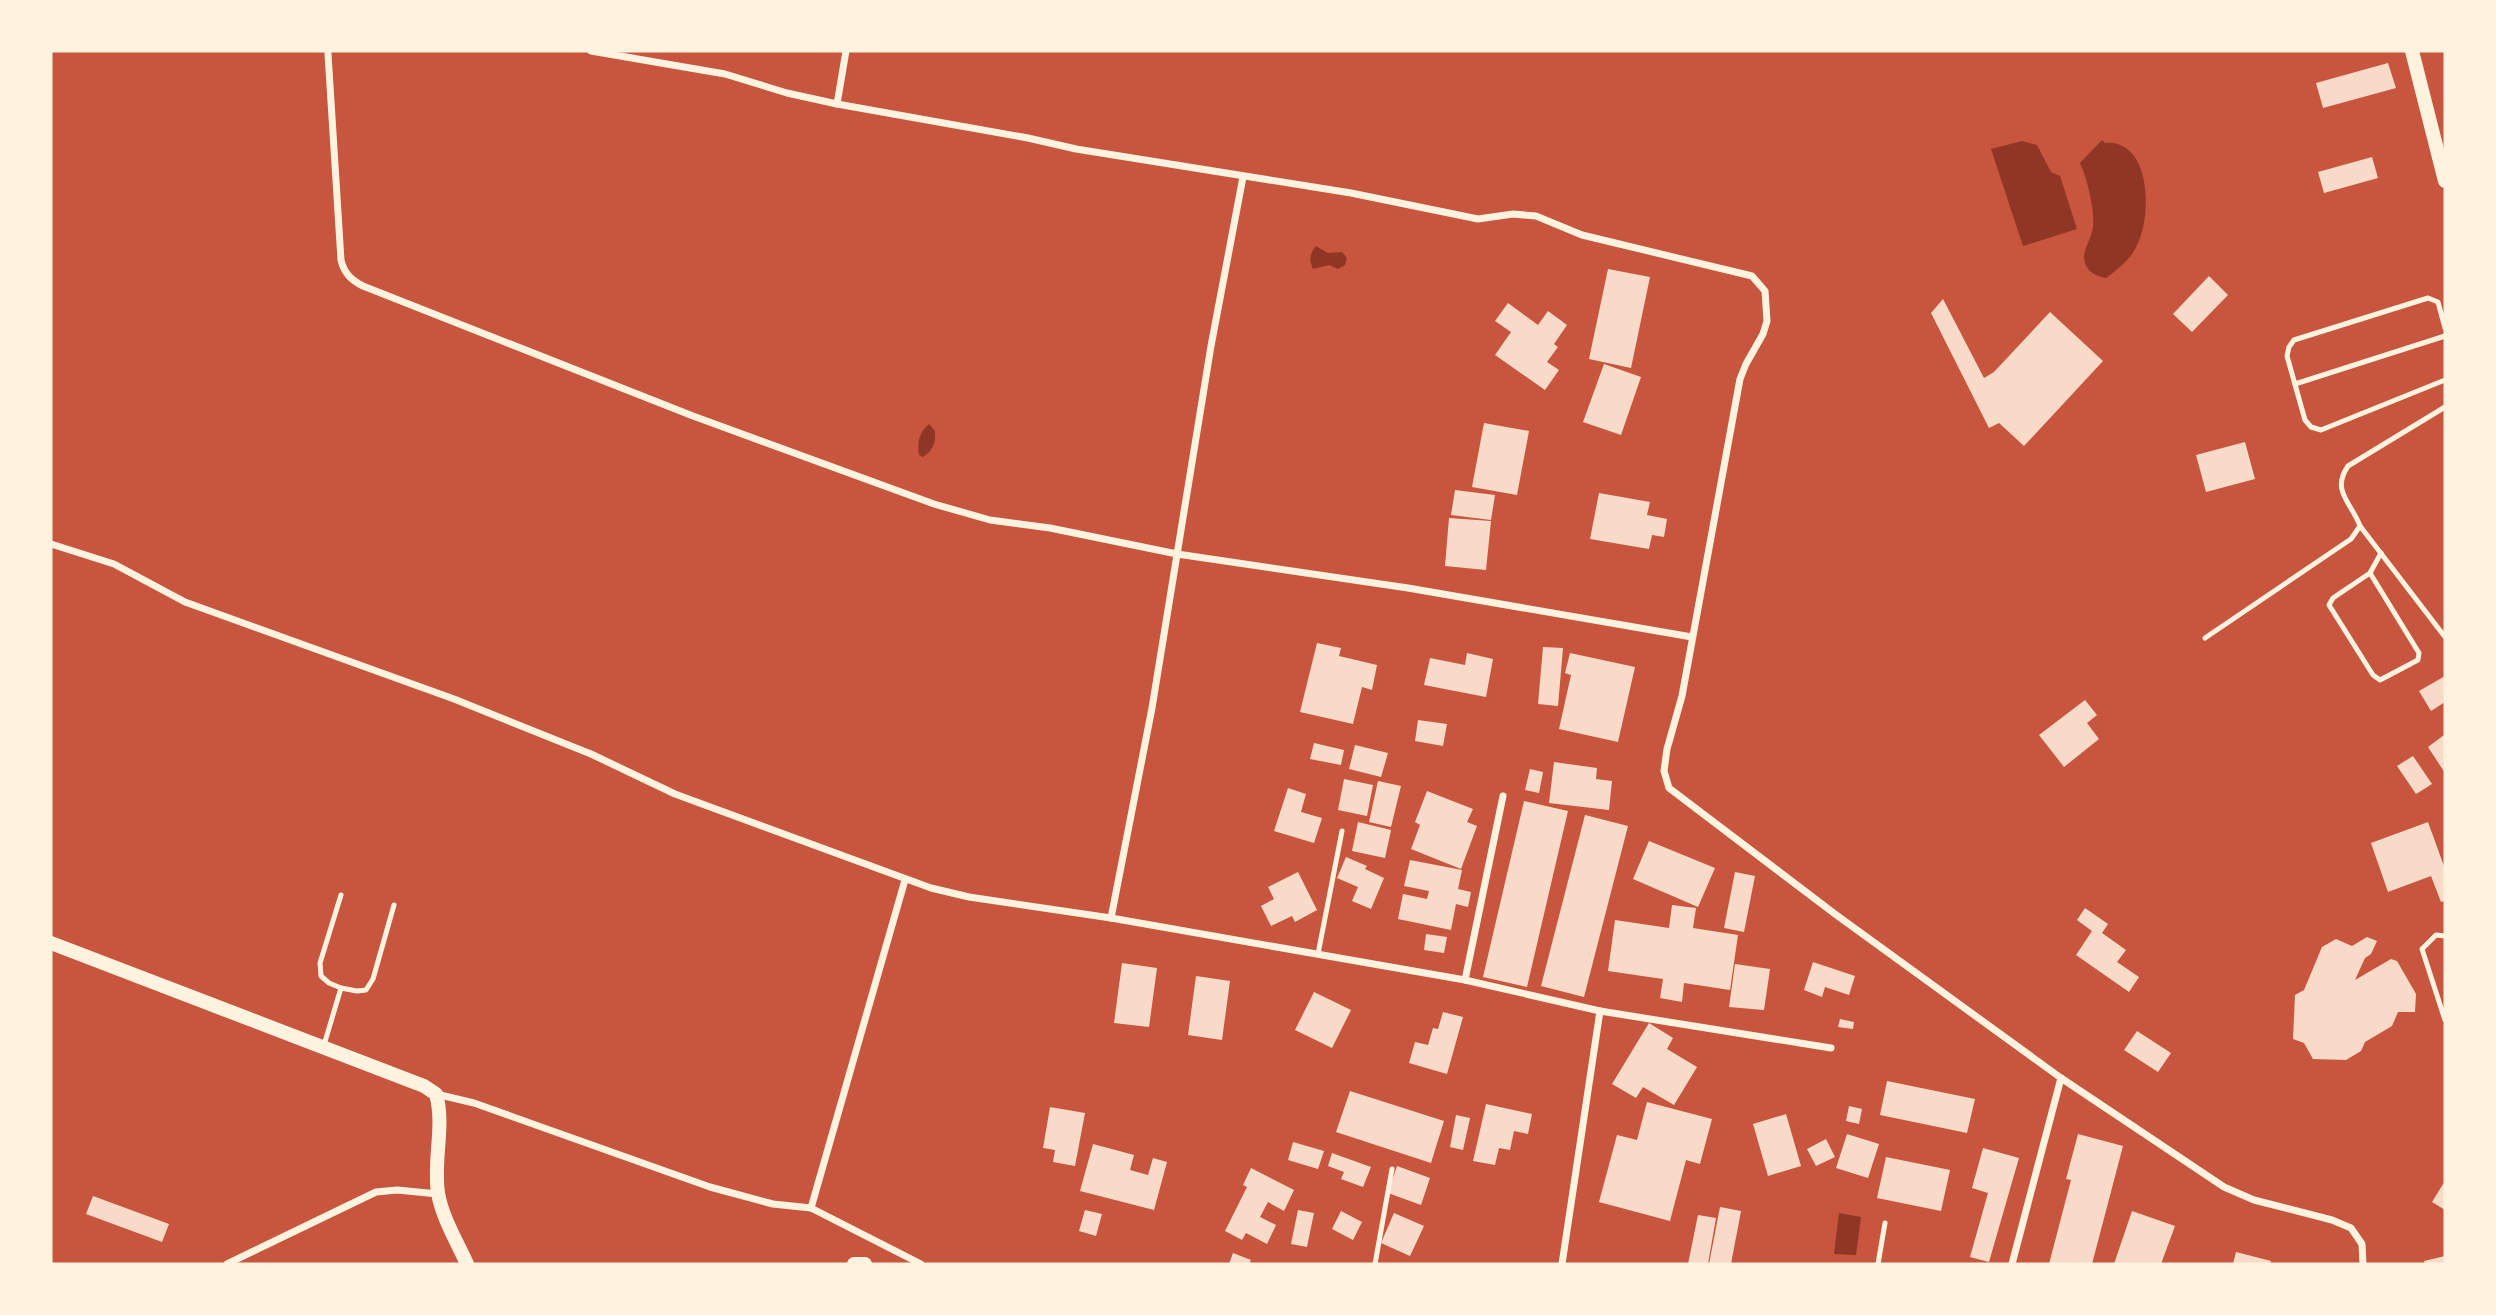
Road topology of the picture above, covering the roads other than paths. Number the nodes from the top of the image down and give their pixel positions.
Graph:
1 (591, 51) edge
2 (846, 51) edge
3 (2412, 51) edge
4 (328, 54) dead end
5 (837, 104) junction
6 (1243, 177) junction
7 (2445, 181) edge
8 (2445, 328) edge
9 (2445, 336) edge
10 (2445, 380) edge
11 (2295, 384) junction
12 (2445, 407) edge
13 (2360, 526) junction
14 (51, 544) edge
15 (2381, 552) junction
16 (1177, 554) junction
17 (2370, 573) junction
18 (1692, 637) junction
19 (2445, 637) edge
20 (2205, 638) dead end
21 (1503, 796) dead end
22 (1342, 831) dead end
23 (905, 880) junction
24 (341, 895) dead end
25 (394, 905) dead end
26 (1111, 918) junction
27 (2445, 936) edge
28 (51, 943) edge
29 (1318, 954) junction
30 (1465, 980) junction
31 (341, 988) junction
32 (1600, 1011) junction
33 (2445, 1020) edge
34 (323, 1048) junction
35 (1831, 1048) dead end
36 (2061, 1078) junction
37 (436, 1094) junction
38 (1392, 1169) dead end
39 (438, 1194) junction
40 (811, 1208) junction
41 (1885, 1223) dead end
42 (227, 1264) edge
43 (467, 1264) edge
44 (854, 1264) edge
45 (865, 1264) edge
46 (921, 1264) edge
47 (1375, 1264) edge
48 (1562, 1264) edge
49 (1878, 1264) edge
50 (2012, 1264) edge
51 (2363, 1264) edge

1 - 5 street
2 - 5 street
3 - 7 main road
4 - 16 street
5 - 6 street
6 - 16 street
6 - 18 street
8 - 11 lane
9 - 11 lane
10 - 11 lane
12 - 13 lane
13 - 15 lane
13 - 20 lane
14 - 23 street
15 - 17 lane
15 - 19 lane
16 - 18 street
16 - 26 street
17 - 17 lane
18 - 36 street
21 - 30 street
22 - 29 lane
23 - 26 street
23 - 40 street
24 - 31 lane
25 - 31 lane
26 - 29 street
27 - 33 lane
28 - 34 main road
29 - 30 street
30 - 32 street
31 - 34 lane
32 - 35 street
32 - 48 street
34 - 37 main road
36 - 50 street
36 - 51 street
37 - 39 main road
37 - 40 street
38 - 47 lane
39 - 42 street
39 - 43 main road
40 - 46 street
41 - 49 lane
44 - 45 main road

